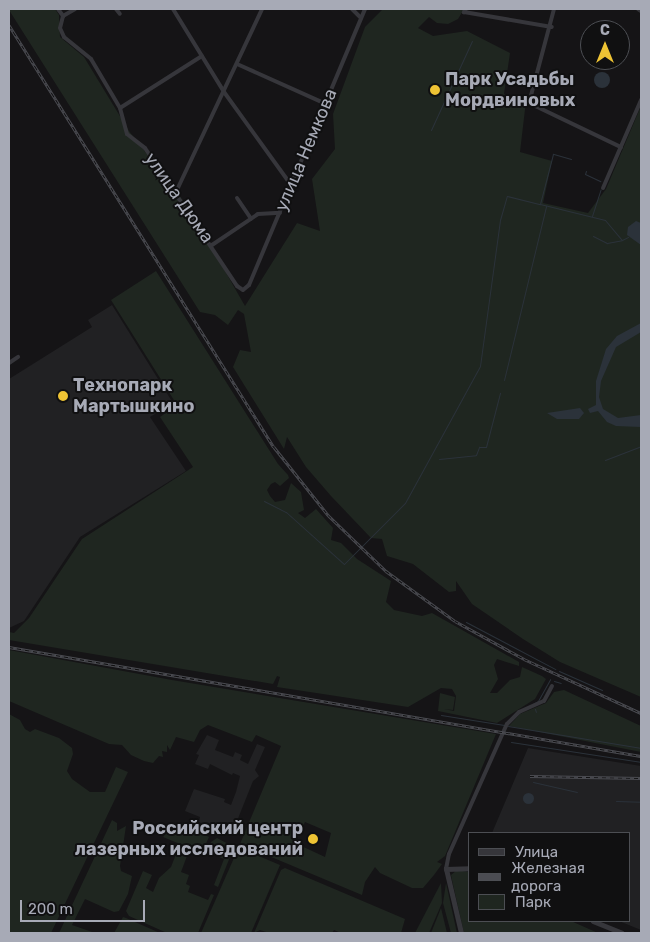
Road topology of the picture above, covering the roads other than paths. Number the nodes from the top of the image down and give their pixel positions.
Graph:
1 (58, 9) edge
2 (75, 9) edge
3 (116, 9) edge
4 (173, 9) edge
5 (262, 9) edge
6 (352, 9) edge
7 (365, 9) edge
8 (554, 9) edge
9 (465, 10) edge
10 (120, 14) dead end
11 (63, 16) junction
12 (360, 17) junction
13 (552, 27) junction
14 (202, 56) junction
15 (237, 64) junction
16 (224, 92) junction
17 (641, 100) edge
18 (326, 104) junction
19 (120, 108) junction
20 (621, 146) junction
21 (291, 185) junction
22 (603, 188) dead end
23 (176, 192) junction
24 (237, 198) dead end
25 (280, 213) junction
26 (251, 219) junction
27 (212, 245) junction
28 (243, 290) joint
29 (18, 357) dead end
30 (9, 363) edge
31 (552, 686) dead end
32 (468, 868) edge
33 (446, 869) junction
34 (595, 922) edge
35 (461, 933) edge
36 (622, 933) edge

1 - 11 street, улица Дюма
2 - 11 street
3 - 10 street
4 - 14 street
5 - 15 street
6 - 12 street
7 - 12 street, улица Немкова
8 - 13 street
9 - 13 street
11 - 19 street, улица Дюма
12 - 18 street, улица Немкова
13 - 20 street
14 - 16 street
14 - 19 street
15 - 16 street
15 - 18 street
16 - 21 street
16 - 23 street
17 - 20 street
18 - 21 street, улица Немкова
19 - 23 street, улица Дюма
20 - 22 street
21 - 25 street, улица Немкова
23 - 27 street, улица Дюма
24 - 26 street
25 - 26 street
25 - 28 street, улица Немкова
26 - 27 street
27 - 28 street, улица Дюма
29 - 30 street
31 - 33 street
32 - 33 street
33 - 35 street
34 - 36 street

